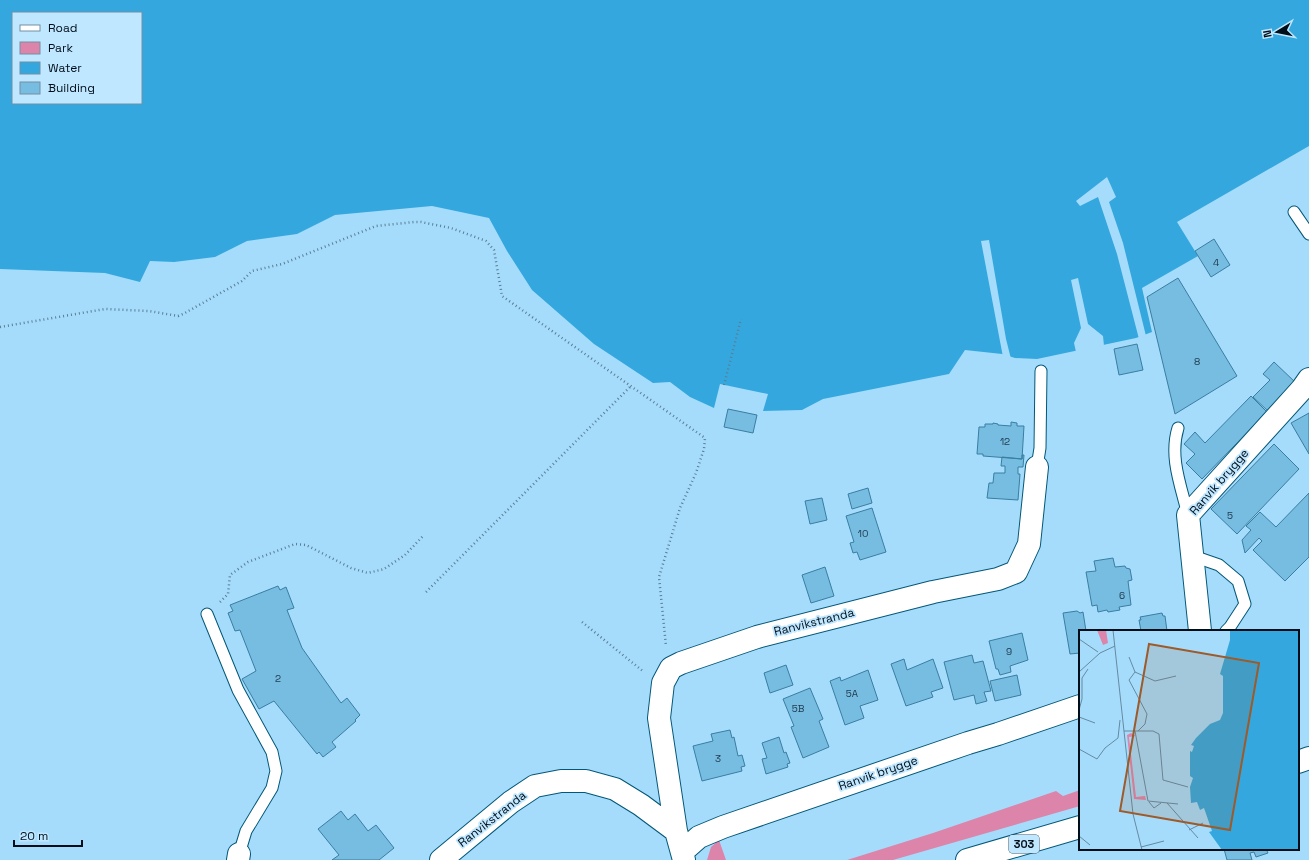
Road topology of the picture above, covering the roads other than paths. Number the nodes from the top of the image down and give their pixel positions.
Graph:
1 (1294, 212) dead end
2 (1309, 234) edge
3 (1041, 371) dead end
4 (1309, 379) edge
5 (1178, 428) dead end
6 (1037, 467) joint
7 (1188, 515) junction
8 (1194, 556) junction
9 (207, 614) road end
10 (1200, 630) edge
11 (1227, 630) edge
12 (1079, 706) edge
13 (1309, 758) edge
14 (1299, 762) edge
15 (1079, 827) edge
16 (681, 848) edge
17 (239, 857) edge
18 (441, 860) edge
19 (967, 860) edge

1 - 2 lane
3 - 6 lane
4 - 7 street, Ranvik brygge
5 - 7 lane
6 - 16 street, Ranvikstranda
7 - 8 street, Ranvik brygge
8 - 10 street, Ranvik brygge
8 - 11 lane
9 - 17 lane
12 - 16 street, Ranvik brygge
13 - 14 street
15 - 19 street, 303
16 - 18 street, Ranvikstranda

